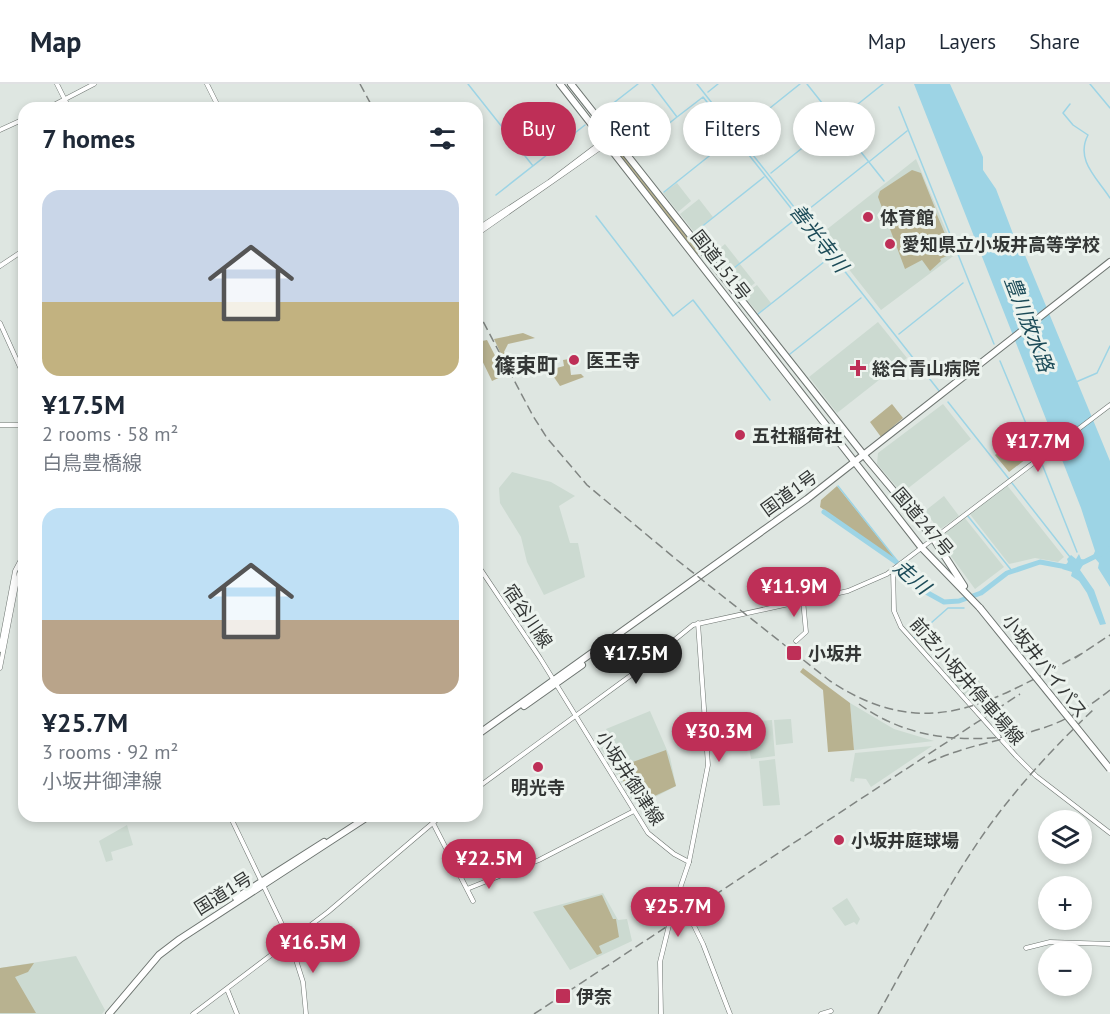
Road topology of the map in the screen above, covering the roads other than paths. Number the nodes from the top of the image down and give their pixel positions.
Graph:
1 (57, 84) edge
2 (94, 84) edge
3 (207, 84) edge
4 (560, 84) edge
5 (571, 84) edge
6 (65, 100) junction
7 (61, 102) edge
8 (216, 102) edge
9 (588, 105) edge
10 (588, 120) edge
11 (18, 122) edge
12 (0, 130) edge
13 (588, 154) edge
14 (588, 154) edge
15 (616, 156) edge
16 (629, 156) edge
17 (483, 225) edge
18 (483, 230) edge
19 (18, 254) edge
20 (1110, 262) edge
21 (0, 266) edge
22 (1110, 268) edge
23 (1054, 309) junction
24 (0, 323) edge
25 (18, 363) edge
26 (1110, 405) edge
27 (0, 425) edge
28 (18, 425) edge
29 (866, 457) junction
30 (857, 464) junction
31 (933, 538) junction
32 (921, 547) junction
33 (18, 565) edge
34 (893, 570) junction
35 (483, 573) edge
36 (18, 577) edge
37 (969, 594) junction
38 (803, 600) junction
39 (980, 608) joint
40 (699, 623) junction
41 (796, 640) dead end
42 (0, 650) edge
43 (0, 668) edge
44 (554, 683) junction
45 (575, 717) junction
46 (483, 733) edge
47 (1110, 769) edge
48 (483, 784) edge
49 (634, 811) junction
50 (233, 822) edge
51 (354, 822) edge
52 (359, 822) edge
53 (433, 823) joint
54 (1110, 833) edge
55 (689, 862) junction
56 (261, 884) junction
57 (467, 889) junction
58 (678, 893) junction
59 (473, 901) dead end
60 (290, 941) junction
61 (1110, 944) edge
62 (1026, 948) dead end
63 (227, 989) junction
64 (831, 1011) dead end
65 (105, 1014) edge
66 (109, 1014) edge
67 (193, 1014) edge
68 (237, 1014) edge
69 (306, 1014) edge
70 (661, 1014) edge
71 (730, 1014) edge
72 (821, 1014) edge

1 - 6 main road
2 - 6 main road
3 - 8 main road
4 - 10 highway, 国道151号
5 - 9 highway, 国道151号
6 - 7 main road
11 - 12 main road
13 - 17 main road
14 - 18 main road
15 - 30 highway, 国道151号
16 - 29 highway, 国道151号
19 - 21 main road
20 - 23 highway, 国道1号
22 - 23 highway, 国道1号
23 - 29 highway, 国道1号
24 - 25 main road
26 - 31 main road
27 - 28 main road
29 - 30 highway, 国道1号
29 - 31 highway, 国道247号
30 - 32 highway, 国道247号
30 - 44 highway, 国道1号
31 - 32 main road
31 - 37 highway, 国道247号
32 - 34 main road
32 - 37 highway, 国道247号
33 - 42 main road
34 - 38 main road
34 - 54 main road, 前芝小坂井停車場線
35 - 44 main road, 宿谷川線
36 - 43 main road
37 - 39 highway, 国道247号
38 - 40 main road
38 - 41 main road
39 - 47 highway, 小坂井バイパス, bridge
40 - 45 main road
40 - 55 main road
44 - 45 main road, 小坂井御津線
44 - 46 highway, 国道1号
45 - 48 main road
45 - 49 main road, 小坂井御津線
49 - 55 main road, 小坂井御津線
49 - 57 main road
50 - 56 main road
51 - 56 highway, 国道1号
52 - 56 highway, 国道1号
53 - 57 main road
53 - 60 main road
55 - 58 main road
56 - 60 main road
56 - 65 highway, 国道1号
56 - 66 highway, 国道1号
57 - 59 main road
58 - 70 main road
58 - 71 main road
60 - 63 main road
60 - 69 main road
61 - 62 main road
63 - 67 main road
63 - 68 main road
64 - 72 main road

